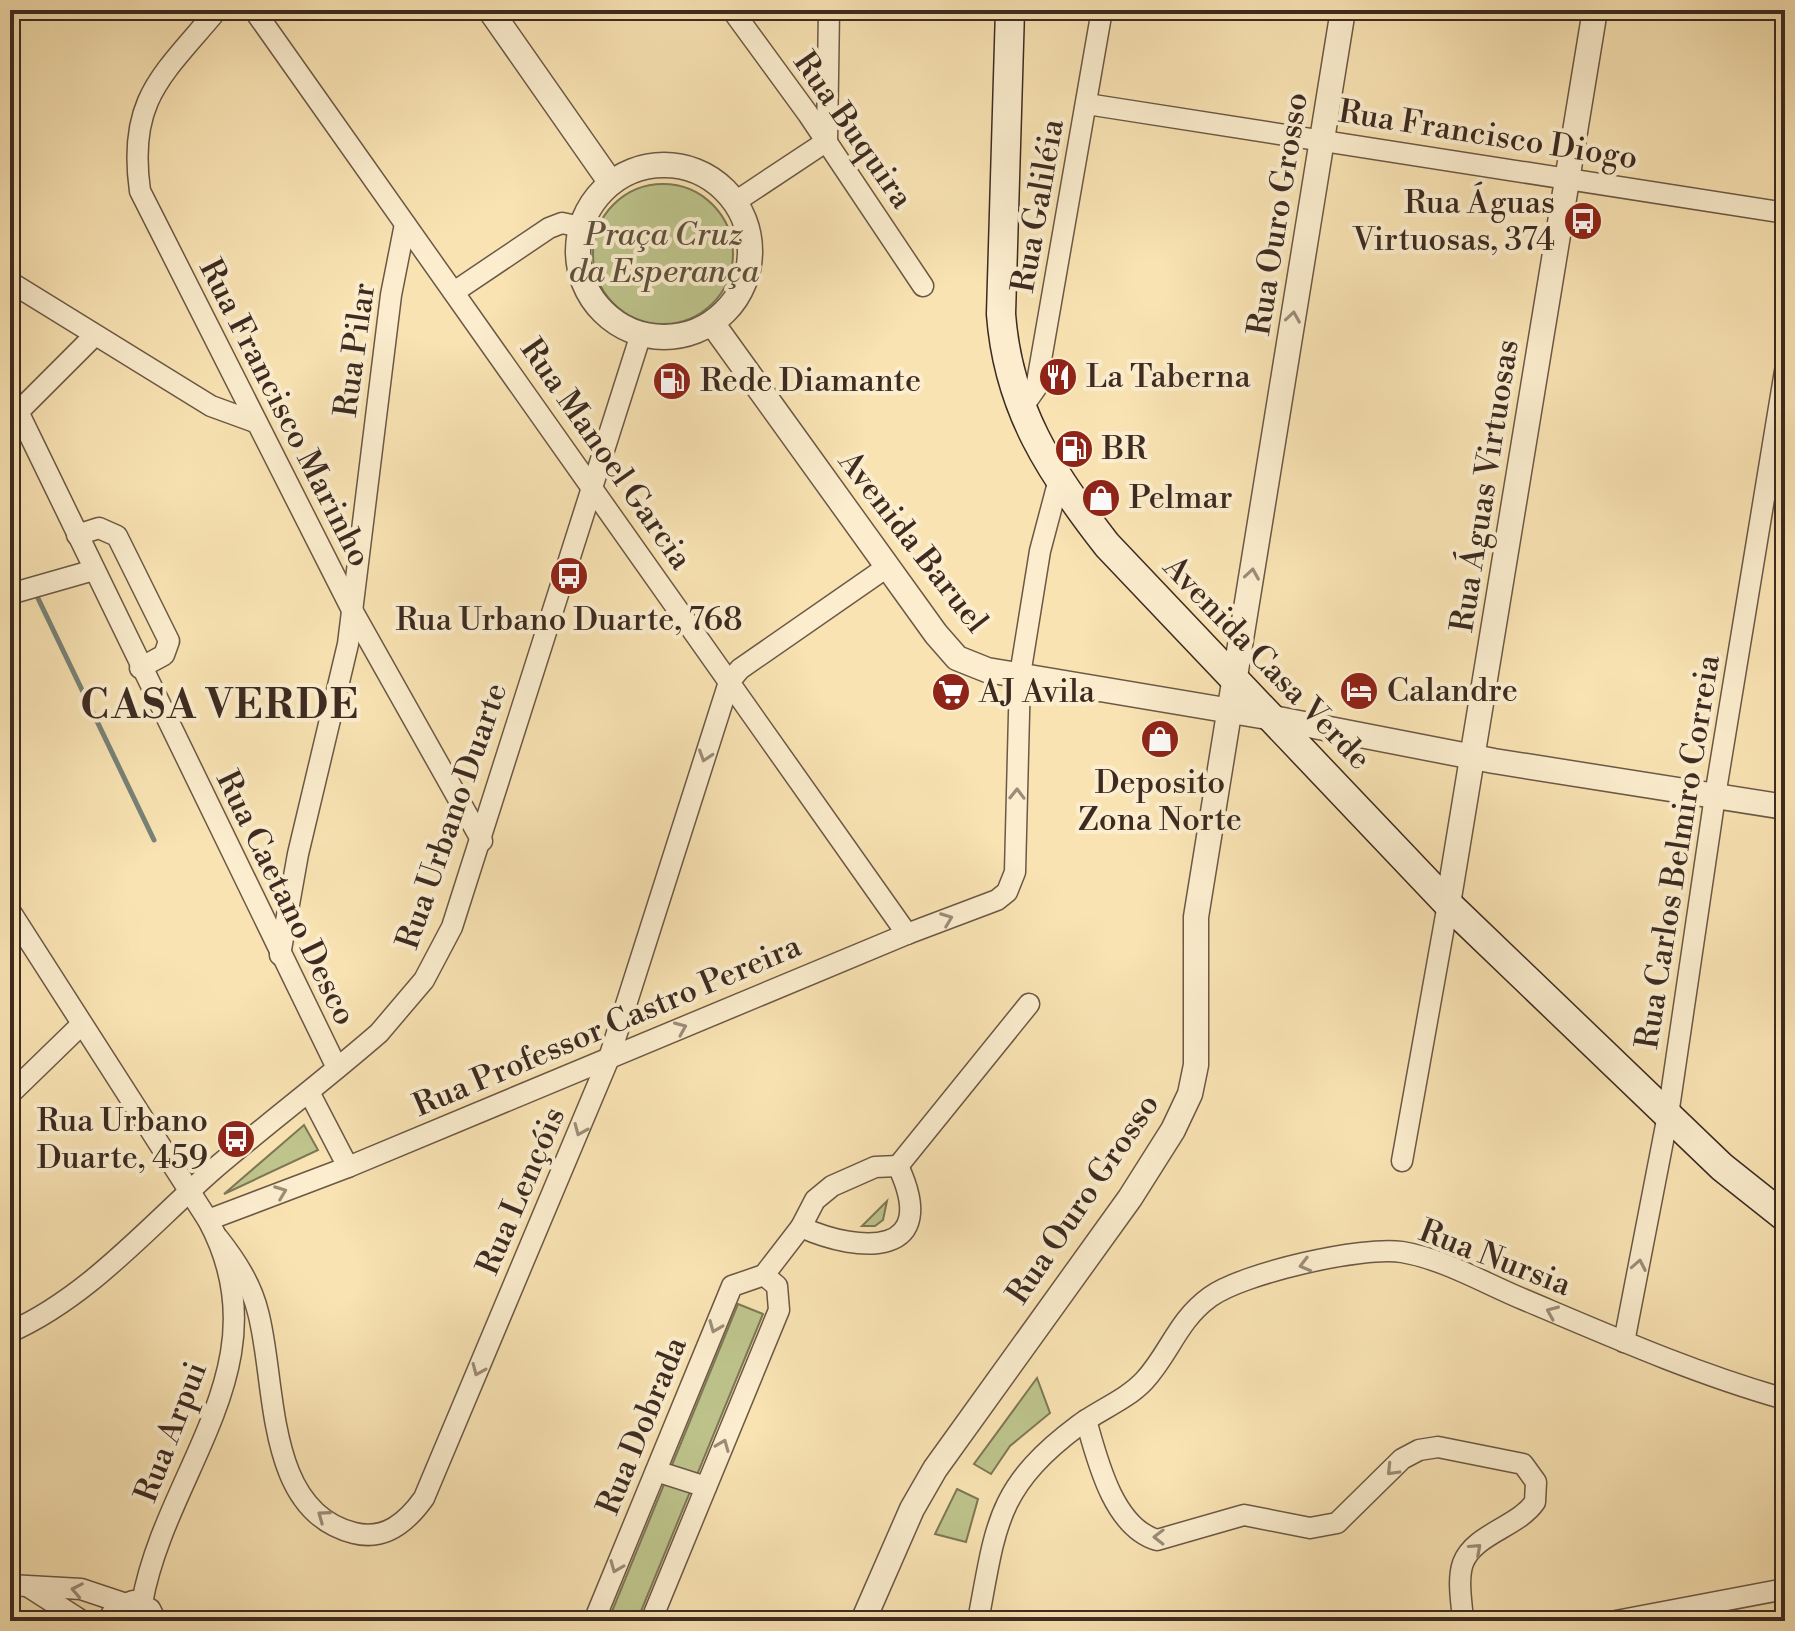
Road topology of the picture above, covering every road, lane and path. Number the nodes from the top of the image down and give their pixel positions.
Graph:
1 (217, 10) edge
2 (254, 10) edge
3 (490, 10) edge
4 (732, 10) edge
5 (829, 10) edge
6 (1010, 10) edge
7 (1102, 10) edge
8 (1343, 10) edge
9 (1595, 10) edge
10 (1087, 104) junction
11 (1323, 138) junction
12 (827, 141) junction
13 (1567, 180) junction
14 (611, 183) junction
15 (735, 202) junction
16 (1785, 213) edge
17 (405, 224) junction
18 (581, 227) junction
19 (10, 282) edge
20 (923, 286) dead end
21 (454, 292) junction
22 (712, 323) junction
23 (641, 334) junction
24 (94, 336) junction
25 (1785, 371) edge
26 (14, 403) edge
27 (1022, 408) junction
28 (255, 422) junction
29 (1058, 483) junction
30 (591, 486) junction
31 (77, 535) junction
32 (887, 567) junction
33 (94, 570) junction
34 (10, 594) edge
35 (352, 610) junction
36 (140, 668) junction
37 (1020, 675) junction
38 (1234, 678) junction
39 (729, 682) junction
40 (1227, 712) junction
41 (1273, 718) junction
42 (1474, 757) junction
43 (1715, 796) junction
44 (1785, 807) edge
45 (482, 841) junction
46 (1448, 904) junction
47 (10, 911) edge
48 (907, 934) junction
49 (280, 955) junction
50 (1029, 1004) dead end
51 (81, 1025) junction
52 (609, 1058) junction
53 (337, 1068) junction
54 (309, 1092) junction
55 (10, 1094) edge
56 (1668, 1115) junction
57 (1402, 1161) dead end
58 (898, 1166) junction
59 (348, 1167) junction
60 (189, 1192) junction
61 (1785, 1217) edge
62 (801, 1227) junction
63 (213, 1229) junction
64 (764, 1275) junction
65 (10, 1332) edge
66 (1624, 1342) junction
67 (1785, 1399) edge
68 (1086, 1420) junction
69 (656, 1471) junction
70 (706, 1487) junction
71 (20, 1586) edge
72 (1785, 1589) edge
73 (133, 1603) junction
74 (82, 1621) edge
75 (108, 1621) edge
76 (156, 1621) edge
77 (594, 1621) edge
78 (651, 1621) edge
79 (863, 1621) edge
80 (978, 1621) edge
81 (1463, 1621) edge
82 (1616, 1621) edge

1 - 28 street, Rua Francisco Marinho
2 - 17 street, Rua Manoel Garcia
3 - 14 street
4 - 12 street, Rua Buquira
5 - 12 street
6 - 27 main road, Avenida Casa Verde
7 - 10 street, Rua Galiléia
8 - 11 street, Rua Ouro Grosso
9 - 13 street, Rua Águas Virtuosas
10 - 11 street, Rua Francisco Diogo
10 - 27 street, Rua Galiléia
11 - 13 street, Rua Francisco Diogo
38 -> 11 street, Rua Ouro Grosso
12 - 15 street
12 - 20 street, Rua Buquira
13 - 16 street, Rua Francisco Diogo
13 - 42 street, Rua Águas Virtuosas
14 - 15 street
14 - 18 street
15 - 22 street
17 - 21 street, Rua Manoel Garcia
17 - 35 street, Rua Pilar
18 - 21 street
18 - 23 street
19 - 24 street
21 - 30 street, Rua Manoel Garcia
22 - 23 street
22 - 32 street, Avenida Baruel
23 - 30 street, Rua Urbano Duarte
24 - 26 street
24 - 28 street
25 - 43 street, Rua Carlos Belmiro Correia
26 - 31 street, Rua Caetano Desco
27 - 29 main road, Avenida Casa Verde
28 - 35 street, Rua Francisco Marinho
29 - 37 street
29 - 38 main road, Avenida Casa Verde
30 - 39 street, Rua Manoel Garcia
30 - 45 street, Rua Urbano Duarte
31 - 33 street, Rua Caetano Desco
31 - 36 street
32 - 37 street, Avenida Baruel
32 - 39 street
33 - 34 street
33 - 36 street, Rua Caetano Desco
35 - 45 street, Rua Francisco Marinho
35 - 49 street, Rua Pilar
36 - 49 street, Rua Caetano Desco
37 - 40 street, Avenida Baruel
48 -> 37 street, Rua Professor Castro Pereira
38 - 40 street, Rua Ouro Grosso
38 - 41 main road, Avenida Casa Verde
39 - 48 street, Rua Manoel Garcia
39 -> 52 street, Rua Lençóis
40 - 41 street, Avenida Baruel
40 - 79 street, Rua Ouro Grosso
41 - 42 street, Avenida Baruel
41 - 46 main road, Avenida Casa Verde
42 - 43 street, Avenida Baruel
42 - 46 street, Rua Águas Virtuosas
43 - 44 street, Avenida Baruel
43 - 56 street, Rua Carlos Belmiro Correia
45 - 53 street, Rua Urbano Duarte
46 - 56 main road, Avenida Casa Verde
46 - 57 street, Rua Águas Virtuosas
47 - 51 street, Rua Arpui
52 -> 48 street, Rua Professor Castro Pereira
49 - 53 street, Rua Caetano Desco
50 - 58 street
51 - 55 street
51 - 60 street, Rua Arpui
52 - 59 street, Rua Professor Castro Pereira
52 -> 63 street, Rua Lençóis
53 - 54 street, Rua Urbano Duarte
54 - 59 street
54 - 60 street, Rua Urbano Duarte
56 - 61 main road, Avenida Casa Verde
66 -> 56 street, Rua Carlos Belmiro Correia
58 - 62 street, Rua Dobrada
58 - 62 street
63 -> 59 street, Rua Professor Castro Pereira
60 - 63 street, Rua Arpui
60 - 65 street, Rua Urbano Duarte
62 - 64 street, Rua Dobrada
63 - 73 street, Rua Arpui
64 -> 69 street, Rua Dobrada
70 -> 64 street
66 - 67 street, Rua Nursia
66 -> 68 street, Rua Nursia
68 - 80 street, Rua Nursia
81 -> 68 street
69 - 70 street
69 -> 77 street, Rua Dobrada
70 - 78 street
73 -> 71 street
71 - 74 street
72 - 82 street
73 - 75 street
73 - 76 street

